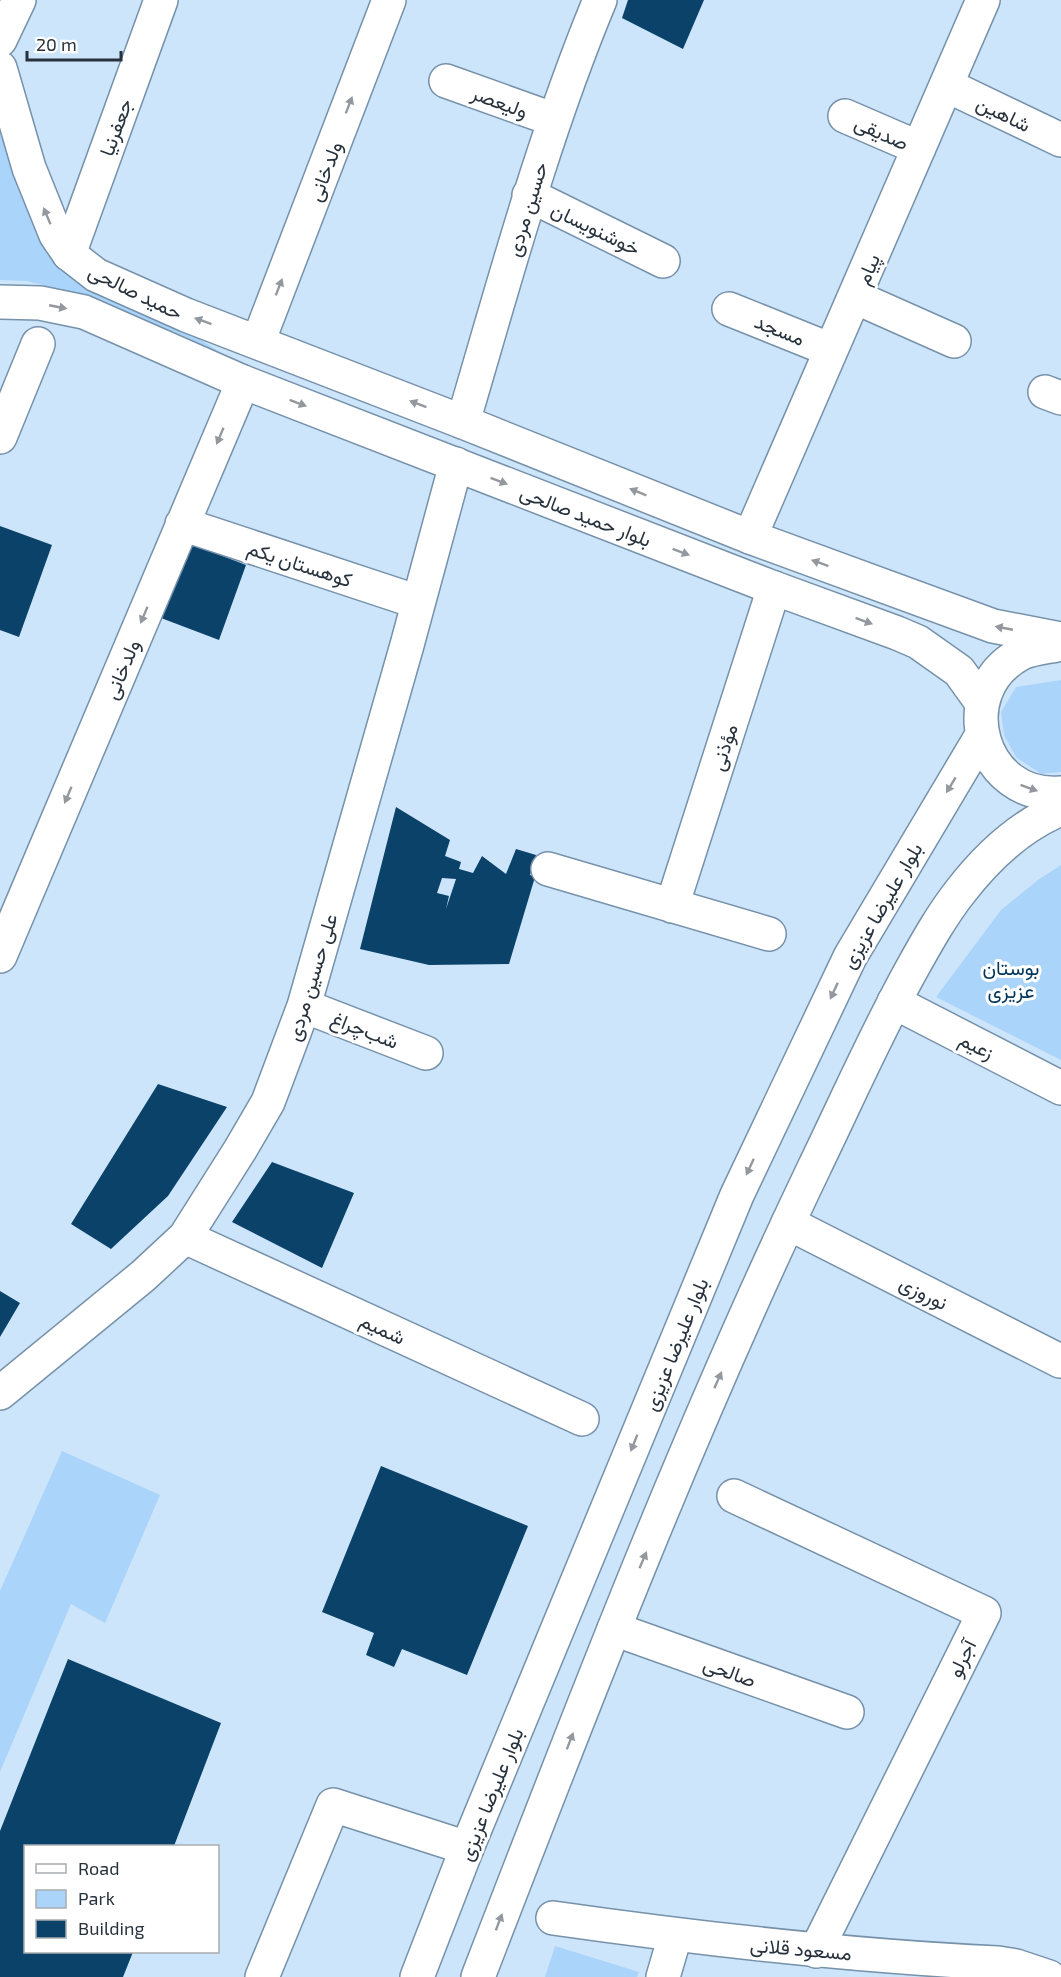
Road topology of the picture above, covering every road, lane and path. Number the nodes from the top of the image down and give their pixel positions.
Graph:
1 (20, 0) edge
2 (161, 0) edge
3 (389, 0) edge
4 (600, 0) edge
5 (983, 0) edge
6 (0, 40) edge
7 (0, 68) edge
8 (446, 81) dead end
9 (946, 85) junction
10 (845, 116) dead end
11 (555, 120) junction
12 (1061, 140) edge
13 (919, 148) junction
14 (529, 195) junction
15 (69, 254) junction
16 (663, 261) dead end
17 (855, 297) junction
18 (0, 302) edge
19 (729, 309) dead end
20 (954, 341) dead end
21 (258, 342) junction
22 (38, 344) dead end
23 (831, 350) junction
24 (171, 351) joint
25 (243, 382) junction
26 (463, 422) junction
27 (0, 436) edge
28 (456, 464) junction
29 (182, 524) junction
30 (750, 537) junction
31 (774, 588) junction
32 (418, 602) junction
33 (1061, 639) edge
34 (1061, 644) edge
35 (982, 719) junction
36 (1061, 793) edge
37 (1061, 809) edge
38 (548, 869) dead end
39 (672, 906) junction
40 (769, 934) dead end
41 (0, 956) edge
42 (894, 1002) junction
43 (304, 1006) junction
44 (426, 1053) dead end
45 (1061, 1088) edge
46 (788, 1223) junction
47 (185, 1237) junction
48 (1060, 1361) edge
49 (0, 1393) edge
50 (582, 1419) dead end
51 (734, 1496) dead end
52 (614, 1629) junction
53 (847, 1712) dead end
54 (467, 1848) junction
55 (553, 1918) dead end
56 (675, 1936) junction
57 (816, 1951) junction
58 (958, 1969) edge
59 (262, 1977) edge
60 (417, 1977) edge
61 (478, 1977) edge
62 (663, 1977) edge
63 (1049, 1977) edge

1 - 6 main road
2 - 15 main road, جعفرنیا
21 -> 3 main road, ولدخانی
4 - 11 main road, حسین مردی
5 - 9 main road, پیام
15 -> 7 main road, حمید صالحی
8 - 11 main road, ولیعصر
9 - 12 main road, شاهین
9 - 13 main road, پیام
10 - 13 main road, صدیقی
11 - 14 main road, حسین مردی
13 - 17 main road, پیام
14 - 16 main road, خوشنویسان
14 - 26 main road, حسین مردی
21 -> 15 main road, حمید صالحی
17 - 20 main road
17 - 23 main road, پیام
18 -> 24 main road, حمید صالحی
19 - 23 main road, مسجد
21 - 25 main road, ولدخانی
26 -> 21 main road, بلوار حمید صالحی
22 - 27 main road
23 - 30 main road, پیام
24 - 25 main road, بلوار حمید صالحی
25 -> 28 main road, بلوار حمید صالحی
25 -> 29 main road, ولدخانی
30 -> 26 main road, بلوار حمید صالحی
28 -> 31 main road, بلوار حمید صالحی
28 - 32 main road, علی حسین مردی
29 - 32 main road, کوهستان یکم
29 -> 41 main road, ولدخانی
33 -> 30 main road, بلوار حمید صالحی
31 -> 35 main road, بلوار حمید صالحی
31 - 39 main road, مؤذنی
32 - 43 main road, علی حسین مردی
34 - 35 main road, بلوار علیرضا عزیزی
35 -> 36 main road, بلوار حمید صالحی
35 -> 54 main road, بلوار علیرضا عزیزی
37 - 42 main road
38 - 39 main road
39 - 40 main road
42 - 45 main road, زعیم
42 - 46 main road
43 - 44 main road, شب‌چراغ
43 - 47 main road, علی حسین مردی
46 - 48 main road, نوروزی
52 -> 46 main road
47 - 49 main road, علی حسین مردی
47 - 50 main road, شمیم
51 - 57 main road, آجرلو
52 - 53 main road, صالحی
61 -> 52 main road
54 - 59 main road
54 - 60 main road, بلوار علیرضا عزیزی
55 - 56 main road, مسعود قلانی
56 - 57 main road, مسعود قلانی
56 - 62 main road
57 - 58 main road, مسعود قلانی
58 - 63 main road, مسعود قلانی

